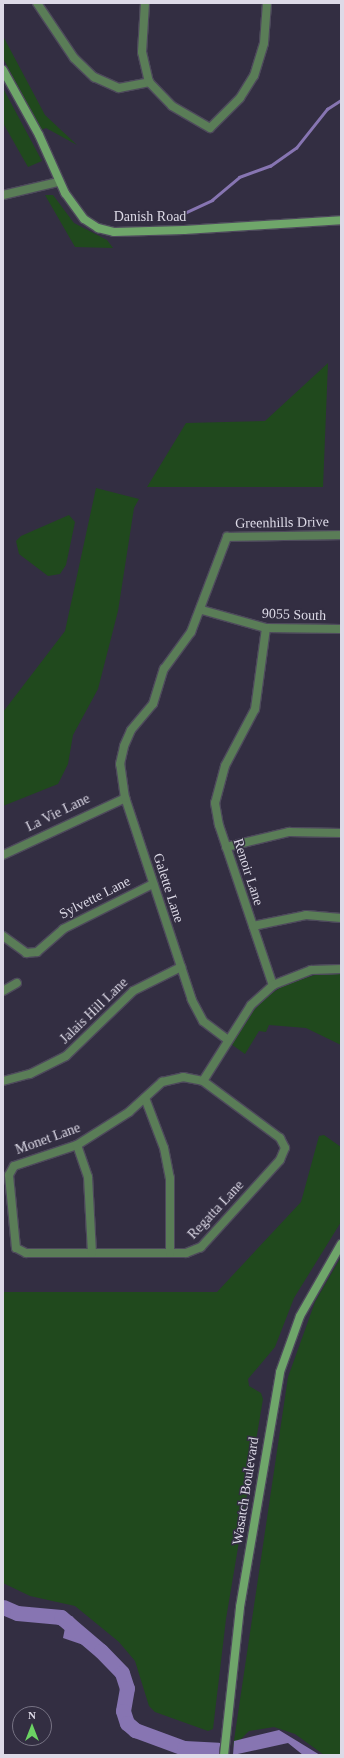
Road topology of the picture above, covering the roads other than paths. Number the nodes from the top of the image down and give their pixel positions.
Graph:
1 (37, 3) edge
2 (145, 3) edge
3 (267, 3) edge
4 (3, 70) edge
5 (149, 82) junction
6 (58, 182) junction
7 (3, 194) edge
8 (341, 220) edge
9 (341, 535) edge
10 (202, 610) junction
11 (266, 628) junction
12 (341, 629) edge
13 (131, 730) joint
14 (125, 798) junction
15 (341, 833) edge
16 (226, 846) junction
17 (3, 855) edge
18 (153, 884) junction
19 (341, 918) edge
20 (253, 926) junction
21 (3, 936) edge
22 (181, 967) junction
23 (341, 969) edge
24 (17, 983) dead end
25 (273, 985) junction
26 (3, 991) edge
27 (228, 1040) junction
28 (3, 1081) edge
29 (203, 1081) junction
30 (145, 1098) junction
31 (77, 1145) junction
32 (341, 1244) edge
33 (16, 1248) joint
34 (92, 1253) junction
35 (170, 1253) junction
36 (224, 1755) edge

1 - 5 street
2 - 5 street
3 - 5 street
4 - 6 main road, Danish Road
6 - 7 street
6 - 8 main road, Danish Road
9 - 10 street, Greenhills Drive
10 - 11 street, 9055 South
10 - 13 street, Greenhills Drive
11 - 12 street, 9055 South
11 - 16 street, Renoir Lane
13 - 14 street, Galette Lane
14 - 17 street, La Vie Lane
14 - 18 street, Galette Lane
15 - 16 street
16 - 20 street, Renoir Lane
18 - 21 street, Sylvette Lane
18 - 22 street, Galette Lane
19 - 20 street
20 - 25 street, Renoir Lane
22 - 27 street, Galette Lane
22 - 28 street, Jalais Hill Lane
23 - 25 street
24 - 26 street
25 - 27 street
27 - 29 street
29 - 30 street, Monet Lane
29 - 35 street, Regatta Lane
30 - 31 street, Monet Lane
30 - 35 street
31 - 33 street, Monet Lane
31 - 34 street
32 - 36 main road, Wasatch Boulevard
33 - 34 street, Regatta Lane
34 - 35 street, Regatta Lane

